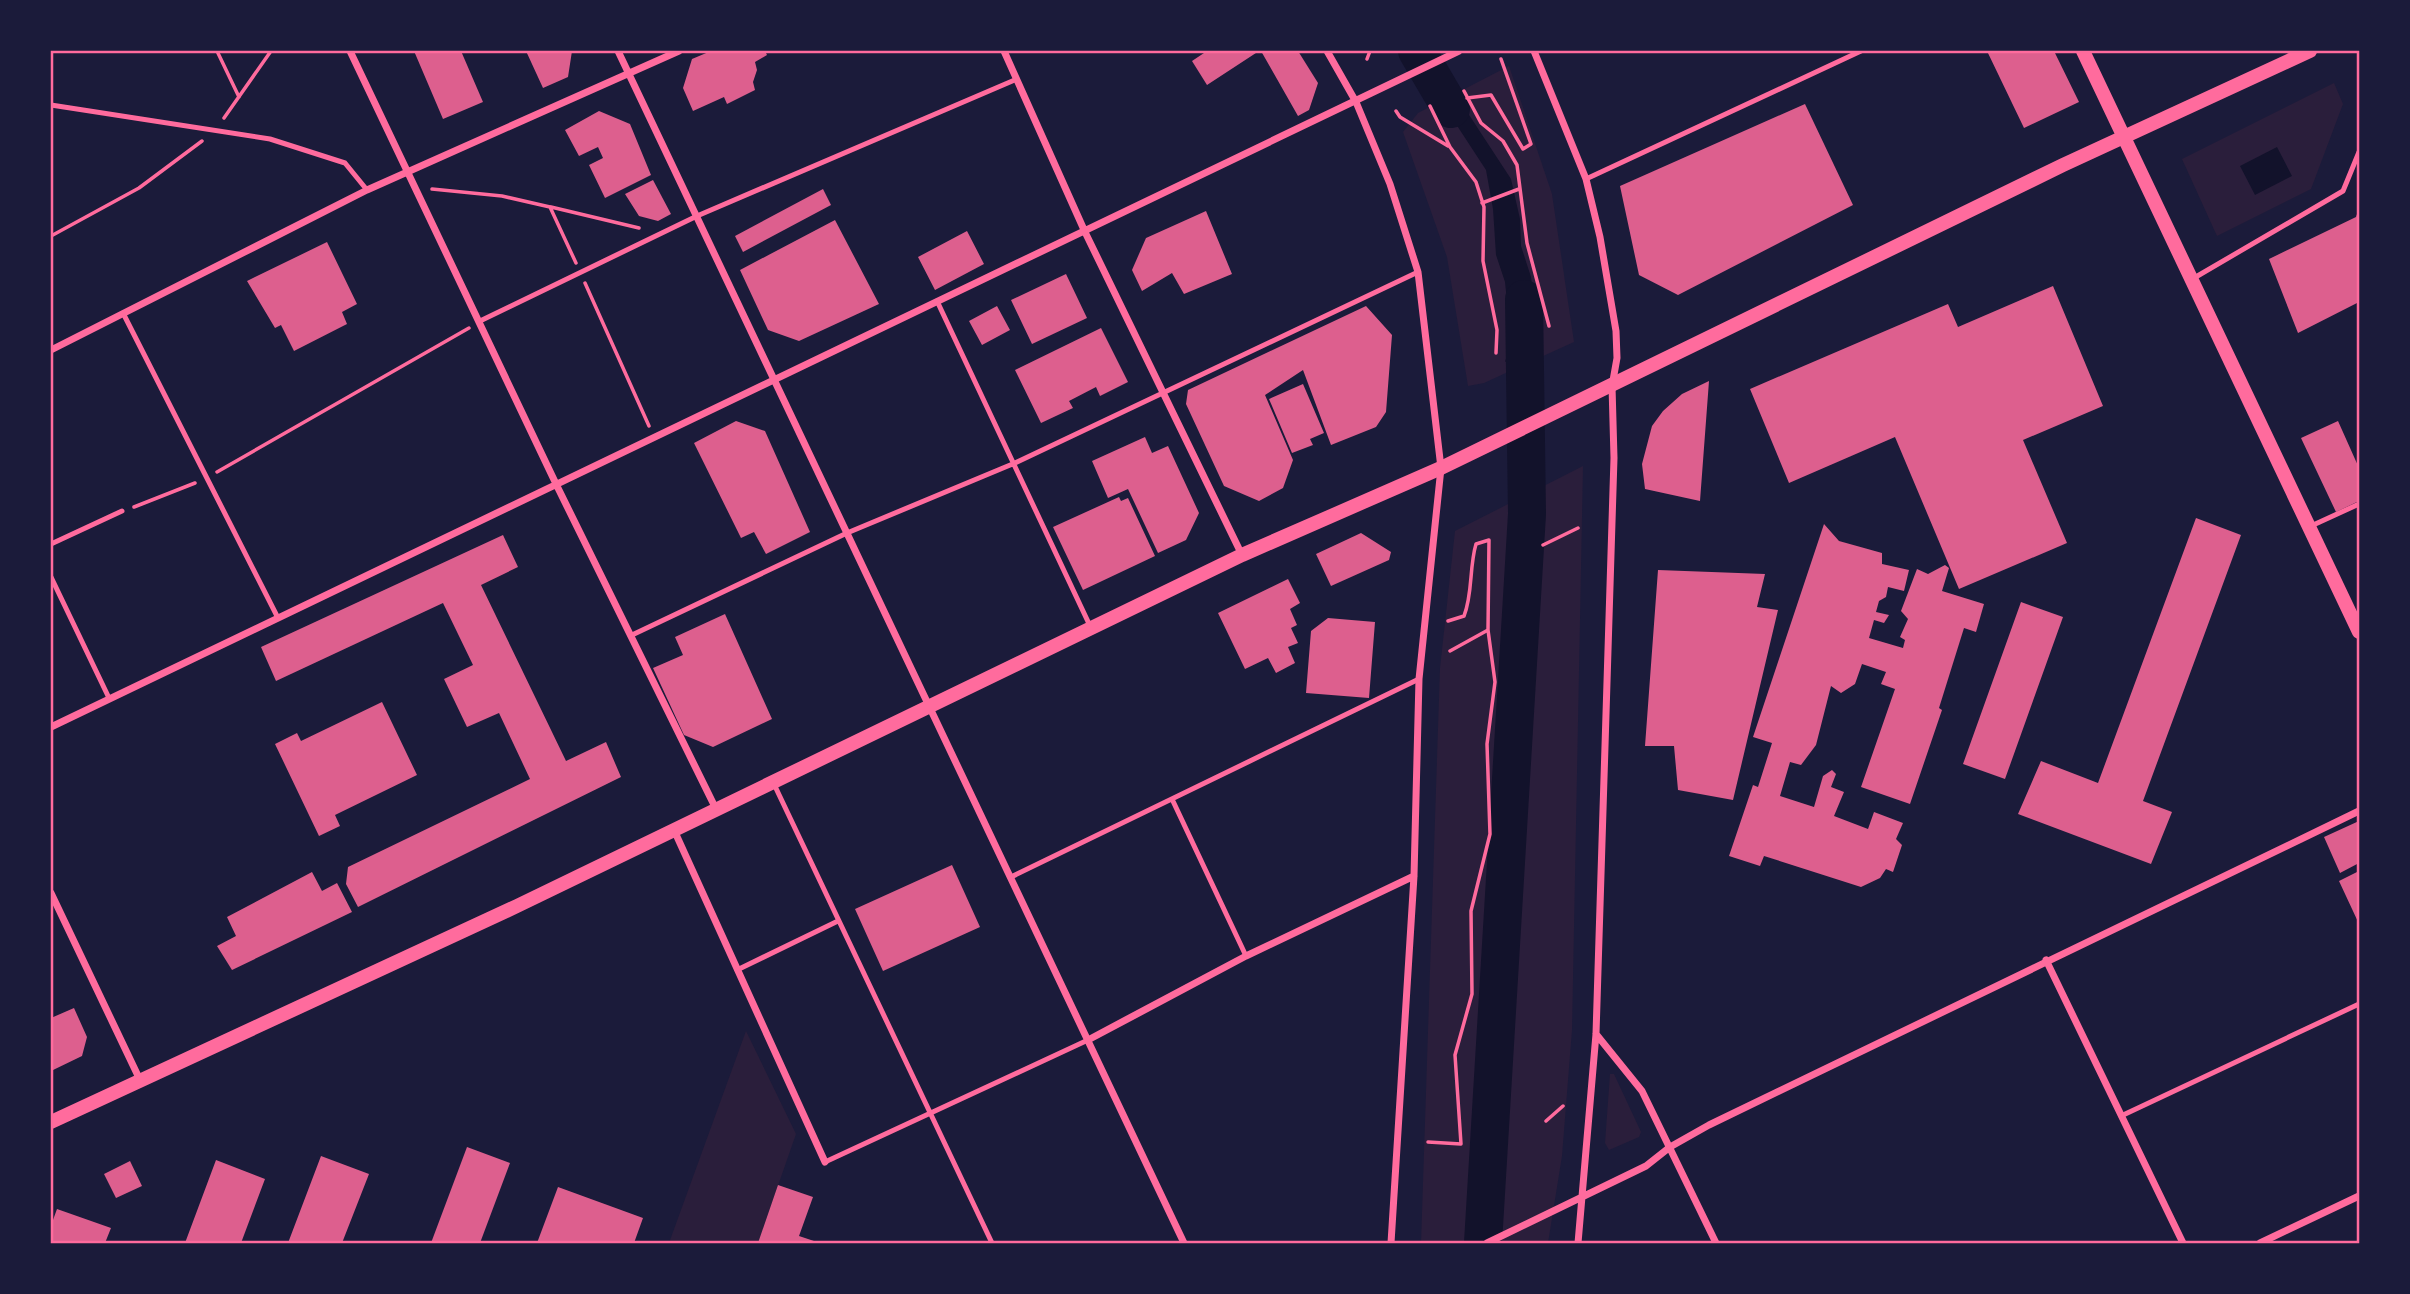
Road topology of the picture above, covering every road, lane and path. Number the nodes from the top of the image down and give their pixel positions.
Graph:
1 (216, 51) edge
2 (271, 51) edge
3 (350, 51) edge
4 (618, 51) edge
5 (679, 51) edge
6 (1004, 51) edge
7 (1327, 51) edge
8 (1370, 51) edge
9 (1459, 51) edge
10 (1534, 51) edge
11 (1861, 51) edge
12 (2083, 51) edge
13 (2309, 51) edge
14 (1367, 59) dead end
15 (1500, 59) dead end
16 (629, 74) junction
17 (1017, 79) junction
18 (1464, 91) dead end
19 (239, 97) junction
20 (1467, 99) junction
21 (1356, 102) junction
22 (51, 105) edge
23 (1430, 106) dead end
24 (1396, 111) dead end
25 (215, 130) junction
26 (2125, 139) junction
27 (1450, 147) junction
28 (2359, 152) edge
29 (408, 174) junction
30 (1586, 179) junction
31 (1519, 189) junction
32 (367, 190) junction
33 (1482, 202) junction
34 (551, 207) dead end
35 (697, 216) junction
36 (1085, 232) junction
37 (662, 233) junction
38 (51, 236) edge
39 (1418, 272) junction
40 (2191, 279) junction
41 (937, 301) junction
42 (123, 313) junction
43 (480, 321) junction
44 (1549, 326) dead end
45 (51, 350) edge
46 (1496, 353) dead end
47 (775, 382) junction
48 (1612, 386) junction
49 (1164, 392) junction
50 (1015, 463) junction
51 (1441, 468) junction
52 (205, 479) junction
53 (556, 486) junction
54 (2359, 504) edge
55 (122, 512) joint
56 (2310, 527) junction
57 (1578, 528) dead end
58 (847, 533) junction
59 (51, 544) edge
60 (1543, 545) dead end
61 (1242, 555) junction
62 (51, 577) edge
63 (278, 618) junction
64 (1448, 621) dead end
65 (1091, 628) junction
66 (1488, 630) junction
67 (2359, 632) edge
68 (632, 635) junction
69 (1450, 651) dead end
70 (1419, 679) junction
71 (109, 698) junction
72 (930, 708) junction
73 (51, 727) edge
74 (773, 782) junction
75 (1172, 799) junction
76 (716, 809) junction
77 (2359, 811) edge
78 (674, 829) junction
79 (1414, 876) junction
80 (1011, 877) junction
81 (51, 893) edge
82 (838, 921) junction
83 (1246, 956) junction
84 (2046, 960) junction
85 (737, 970) junction
86 (2359, 1004) edge
87 (1596, 1034) junction
88 (1088, 1040) junction
89 (140, 1080) junction
90 (1563, 1106) dead end
91 (930, 1113) junction
92 (2121, 1116) junction
93 (1546, 1121) dead end
94 (51, 1122) edge
95 (1429, 1142) dead end
96 (1670, 1147) junction
97 (825, 1162) joint
98 (2359, 1196) edge
99 (1581, 1197) junction
100 (992, 1243) edge
101 (1184, 1243) edge
102 (1391, 1243) edge
103 (1487, 1243) edge
104 (1578, 1243) edge
105 (1716, 1243) edge
106 (2183, 1243) edge
107 (2260, 1243) edge

1 - 19 path
2 - 19 path
3 - 29 street
4 - 16 street
5 - 16 street
6 - 17 street
7 - 21 street
8 - 14 path
9 - 21 street
10 - 30 street
11 - 30 lane
12 - 26 main road
13 - 26 main road
15 - 20 path
16 - 29 street
16 - 35 street
17 - 35 lane
17 - 36 street
18 - 20 path
19 - 25 path
20 - 31 path
21 - 36 street
21 - 39 street
22 - 25 lane
23 - 27 path
24 - 27 path
25 - 32 lane
25 - 38 path
26 - 40 main road
26 - 48 main road
27 - 33 path
28 - 40 lane
29 - 32 street
29 - 43 street
30 - 48 street
31 - 33 path
31 - 44 path
32 - 42 street
33 - 46 path
34 - 37 path
35 - 37 lane
35 - 47 street
36 - 41 street
36 - 49 street
37 - 43 lane
39 - 49 lane
39 - 51 street
40 - 56 main road
41 - 47 street
41 - 50 lane
42 - 45 street
42 - 52 lane
43 - 52 path
43 - 53 street
47 - 53 street
47 - 58 street
48 - 51 main road
48 - 87 street
49 - 50 lane
49 - 61 street
50 - 58 lane
50 - 65 lane
51 - 61 main road
51 - 70 street
52 - 55 path
52 - 63 lane
53 - 63 street
53 - 68 street
54 - 56 lane
55 - 59 lane
56 - 67 main road
57 - 60 path
58 - 68 lane
58 - 72 street
61 - 65 main road
62 - 71 lane
63 - 71 street
64 - 66 path
65 - 72 main road
66 - 69 path
66 - 95 path
68 - 76 street
70 - 75 lane
70 - 79 street
71 - 73 street
72 - 74 main road
72 - 80 street
74 - 76 main road
74 - 82 lane
75 - 80 lane
75 - 83 lane
76 - 78 main road
77 - 84 street
78 - 85 street
78 - 89 main road
79 - 83 street
79 - 102 street
80 - 88 street
81 - 89 street
82 - 85 lane
82 - 91 lane
83 - 88 street
84 - 92 street
84 - 96 street
85 - 97 street
86 - 92 lane
87 - 96 street
87 - 99 street
88 - 91 lane
88 - 101 street
89 - 94 main road
90 - 93 path
91 - 97 lane
91 - 100 lane
92 - 106 street
96 - 99 street
96 - 105 street
98 - 107 street
99 - 103 street
99 - 104 street

